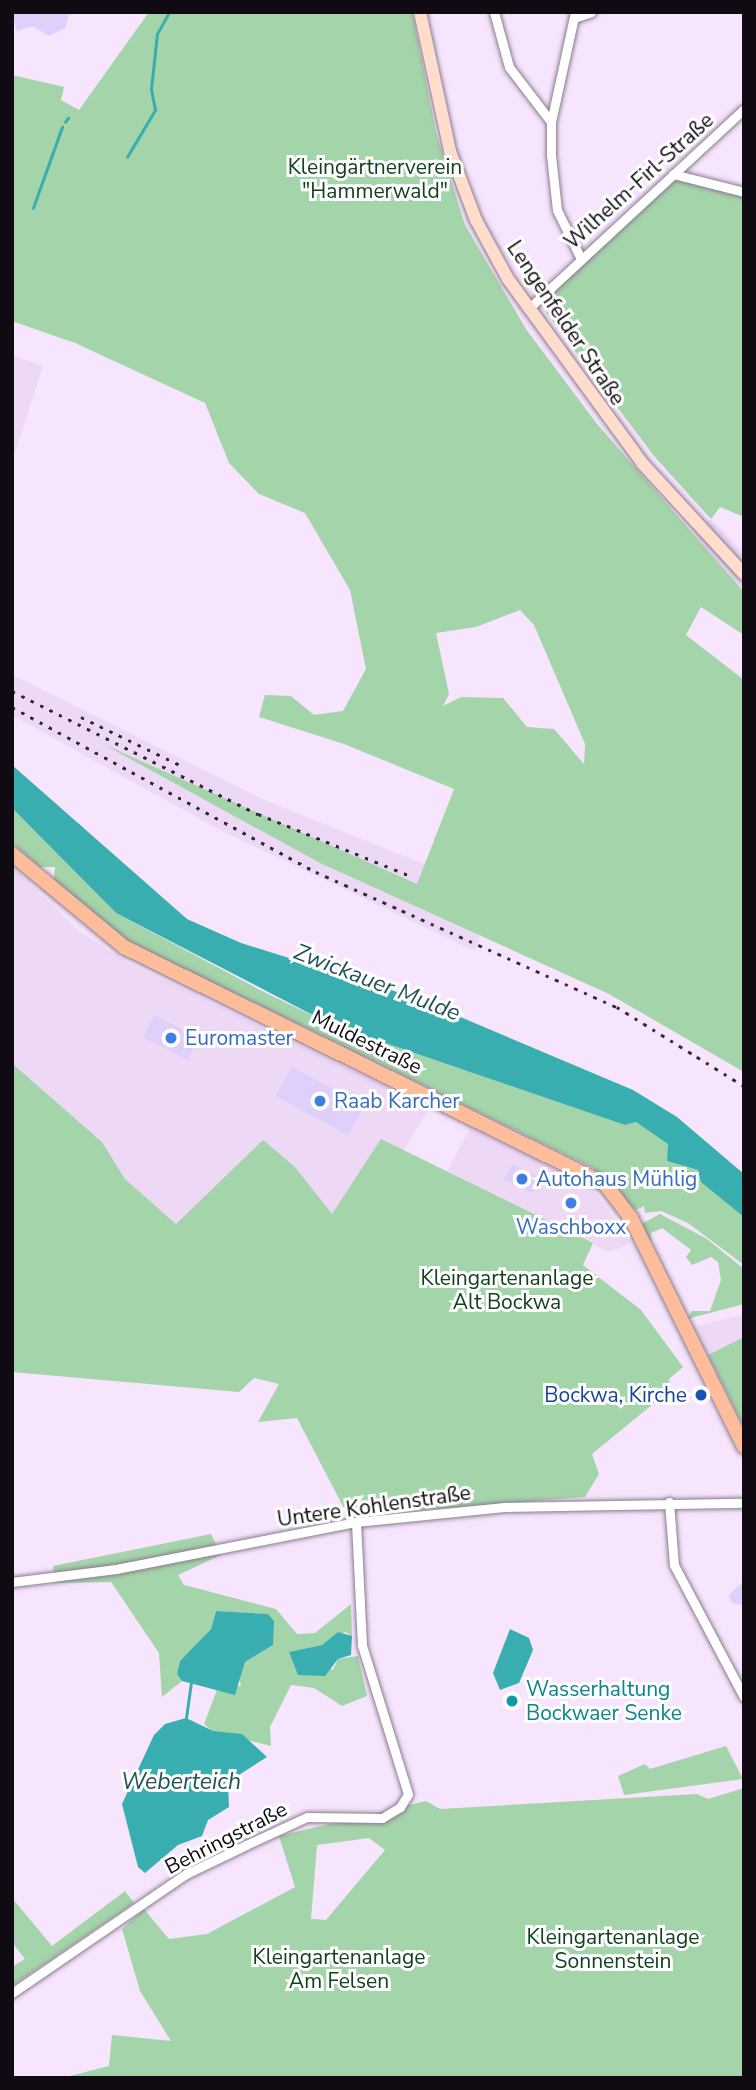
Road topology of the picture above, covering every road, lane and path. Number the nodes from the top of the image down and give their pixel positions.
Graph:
1 (420, 12) edge
2 (494, 12) edge
3 (591, 12) edge
4 (574, 15) edge
5 (744, 109) edge
6 (551, 122) junction
7 (673, 174) junction
8 (744, 192) edge
9 (580, 257) junction
10 (528, 309) junction
11 (744, 573) edge
12 (12, 854) edge
13 (744, 1447) edge
14 (669, 1502) junction
15 (744, 1503) edge
16 (356, 1522) junction
17 (12, 1582) edge
18 (744, 1697) edge
19 (12, 1993) edge

1 - 10 main road, Lengenfelder Straße
2 - 6 street
3 - 4 street
4 - 6 street
5 - 7 street, Wilhelm-Firl-Straße
6 - 9 street
7 - 8 street
7 - 9 street, Wilhelm-Firl-Straße
9 - 10 street, Wilhelm-Firl-Straße
10 - 11 main road, Lengenfelder Straße
12 - 13 main road, Muldestraße
14 - 15 street, Untere Kohlenstraße
14 - 16 street, Untere Kohlenstraße
14 - 18 street
16 - 17 street, Untere Kohlenstraße
16 - 19 street, Behringstraße

